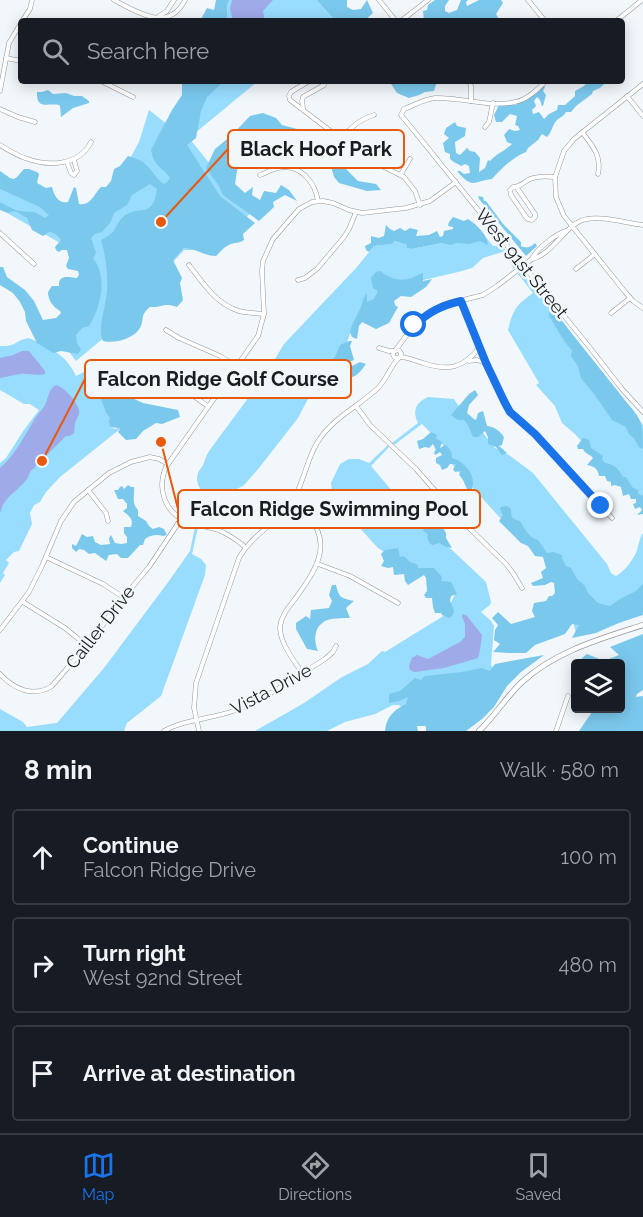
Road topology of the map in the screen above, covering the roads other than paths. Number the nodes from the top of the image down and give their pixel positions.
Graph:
1 (32, 0) edge
2 (114, 0) edge
3 (174, 0) edge
4 (185, 0) edge
5 (379, 0) edge
6 (428, 0) edge
7 (528, 0) edge
8 (642, 0) edge
9 (158, 17) junction
10 (24, 18) edge
11 (394, 18) edge
12 (405, 18) edge
13 (543, 18) edge
14 (620, 18) edge
15 (18, 28) edge
16 (6, 58) junction
17 (18, 60) edge
18 (107, 84) edge
19 (304, 84) edge
20 (324, 84) edge
21 (470, 84) edge
22 (542, 84) edge
23 (643, 84) edge
24 (0, 91) edge
25 (627, 96) junction
26 (133, 97) dead end
27 (471, 101) junction
28 (493, 103) junction
29 (0, 109) edge
30 (303, 109) junction
31 (374, 115) dead end
32 (643, 116) edge
33 (35, 122) dead end
34 (485, 127) dead end
35 (582, 132) junction
36 (341, 139) junction
37 (91, 142) dead end
38 (0, 145) edge
39 (410, 159) dead end
40 (74, 160) junction
41 (67, 162) junction
42 (400, 174) junction
43 (598, 174) dead end
44 (260, 175) dead end
45 (555, 177) junction
46 (456, 182) junction
47 (517, 188) junction
48 (318, 201) junction
49 (420, 205) junction
50 (356, 212) junction
51 (643, 225) edge
52 (572, 226) junction
53 (0, 233) edge
54 (595, 254) junction
55 (255, 259) dead end
56 (263, 261) junction
57 (34, 264) dead end
58 (189, 265) dead end
59 (524, 265) junction
60 (576, 269) dead end
61 (298, 280) dead end
62 (630, 298) junction
63 (461, 301) junction
64 (643, 308) edge
65 (264, 314) junction
66 (611, 314) dead end
67 (166, 330) dead end
68 (479, 347) junction
69 (379, 348) dead end
70 (396, 354) junction
71 (468, 361) junction
72 (486, 363) junction
73 (125, 366) dead end
74 (236, 366) junction
75 (208, 406) junction
76 (356, 406) junction
77 (643, 412) edge
78 (168, 464) junction
79 (88, 490) junction
80 (278, 494) dead end
81 (291, 503) junction
82 (612, 518) dead end
83 (181, 519) junction
84 (108, 521) dead end
85 (245, 548) junction
86 (46, 556) junction
87 (318, 564) junction
88 (522, 588) dead end
89 (123, 597) junction
90 (23, 602) junction
91 (398, 603) dead end
92 (643, 624) edge
93 (0, 630) edge
94 (87, 646) junction
95 (336, 646) dead end
96 (302, 673) junction
97 (0, 674) edge
98 (568, 696) dead end
99 (196, 721) junction
100 (164, 731) edge
101 (199, 731) edge
102 (479, 731) edge
103 (556, 731) edge

1 - 10 street
2 - 9 street
3 - 9 street
4 - 9 street
5 - 11 street
6 - 12 street
7 - 13 street
8 - 14 street
15 - 16 street
16 - 17 street
16 - 24 street
18 - 26 street
19 - 30 street
20 - 30 street
21 - 27 street
22 - 28 street
23 - 25 street
25 - 32 street
25 - 35 street
27 - 28 street
27 - 46 street, West 91st Street
28 - 34 street
29 - 33 street
30 - 36 street
31 - 36 street
35 - 43 street
35 - 45 street
36 - 42 street
37 - 40 street
38 - 41 street
39 - 42 street
40 - 41 street
40 - 41 street
42 - 49 street
44 - 48 street
45 - 47 street
45 - 52 street
46 - 49 street
46 - 59 street, West 91st Street
47 - 47 street
48 - 50 street
48 - 56 street
49 - 50 street
50 - 61 street
51 - 52 street
52 - 54 street
52 - 59 street
53 - 57 street
54 - 60 street
54 - 62 street
55 - 56 street
56 - 65 street
58 - 65 street
59 - 63 street
59 - 77 street, West 91st Street
62 - 64 street
62 - 66 street
63 - 68 street
63 - 70 street
65 - 74 street
67 - 74 street
68 - 71 street
68 - 72 street
69 - 70 street
70 - 71 street
70 - 76 street
71 - 72 street
72 - 82 street
73 - 75 street
74 - 75 street
75 - 78 street
76 - 81 street
76 - 88 street
78 - 79 street
78 - 83 street
79 - 84 street
79 - 86 street
80 - 81 street
81 - 85 street
81 - 87 street
83 - 85 street
83 - 89 street, Cailler Drive
85 - 99 street
86 - 89 street
86 - 90 street
87 - 91 street
87 - 96 street
89 - 94 street, Cailler Drive
90 - 93 street
90 - 94 street
92 - 102 main road
94 - 97 street, Cailler Drive
95 - 96 street, Vista Drive
96 - 99 street, Vista Drive
98 - 103 street
99 - 100 street, Vista Drive
99 - 101 street

